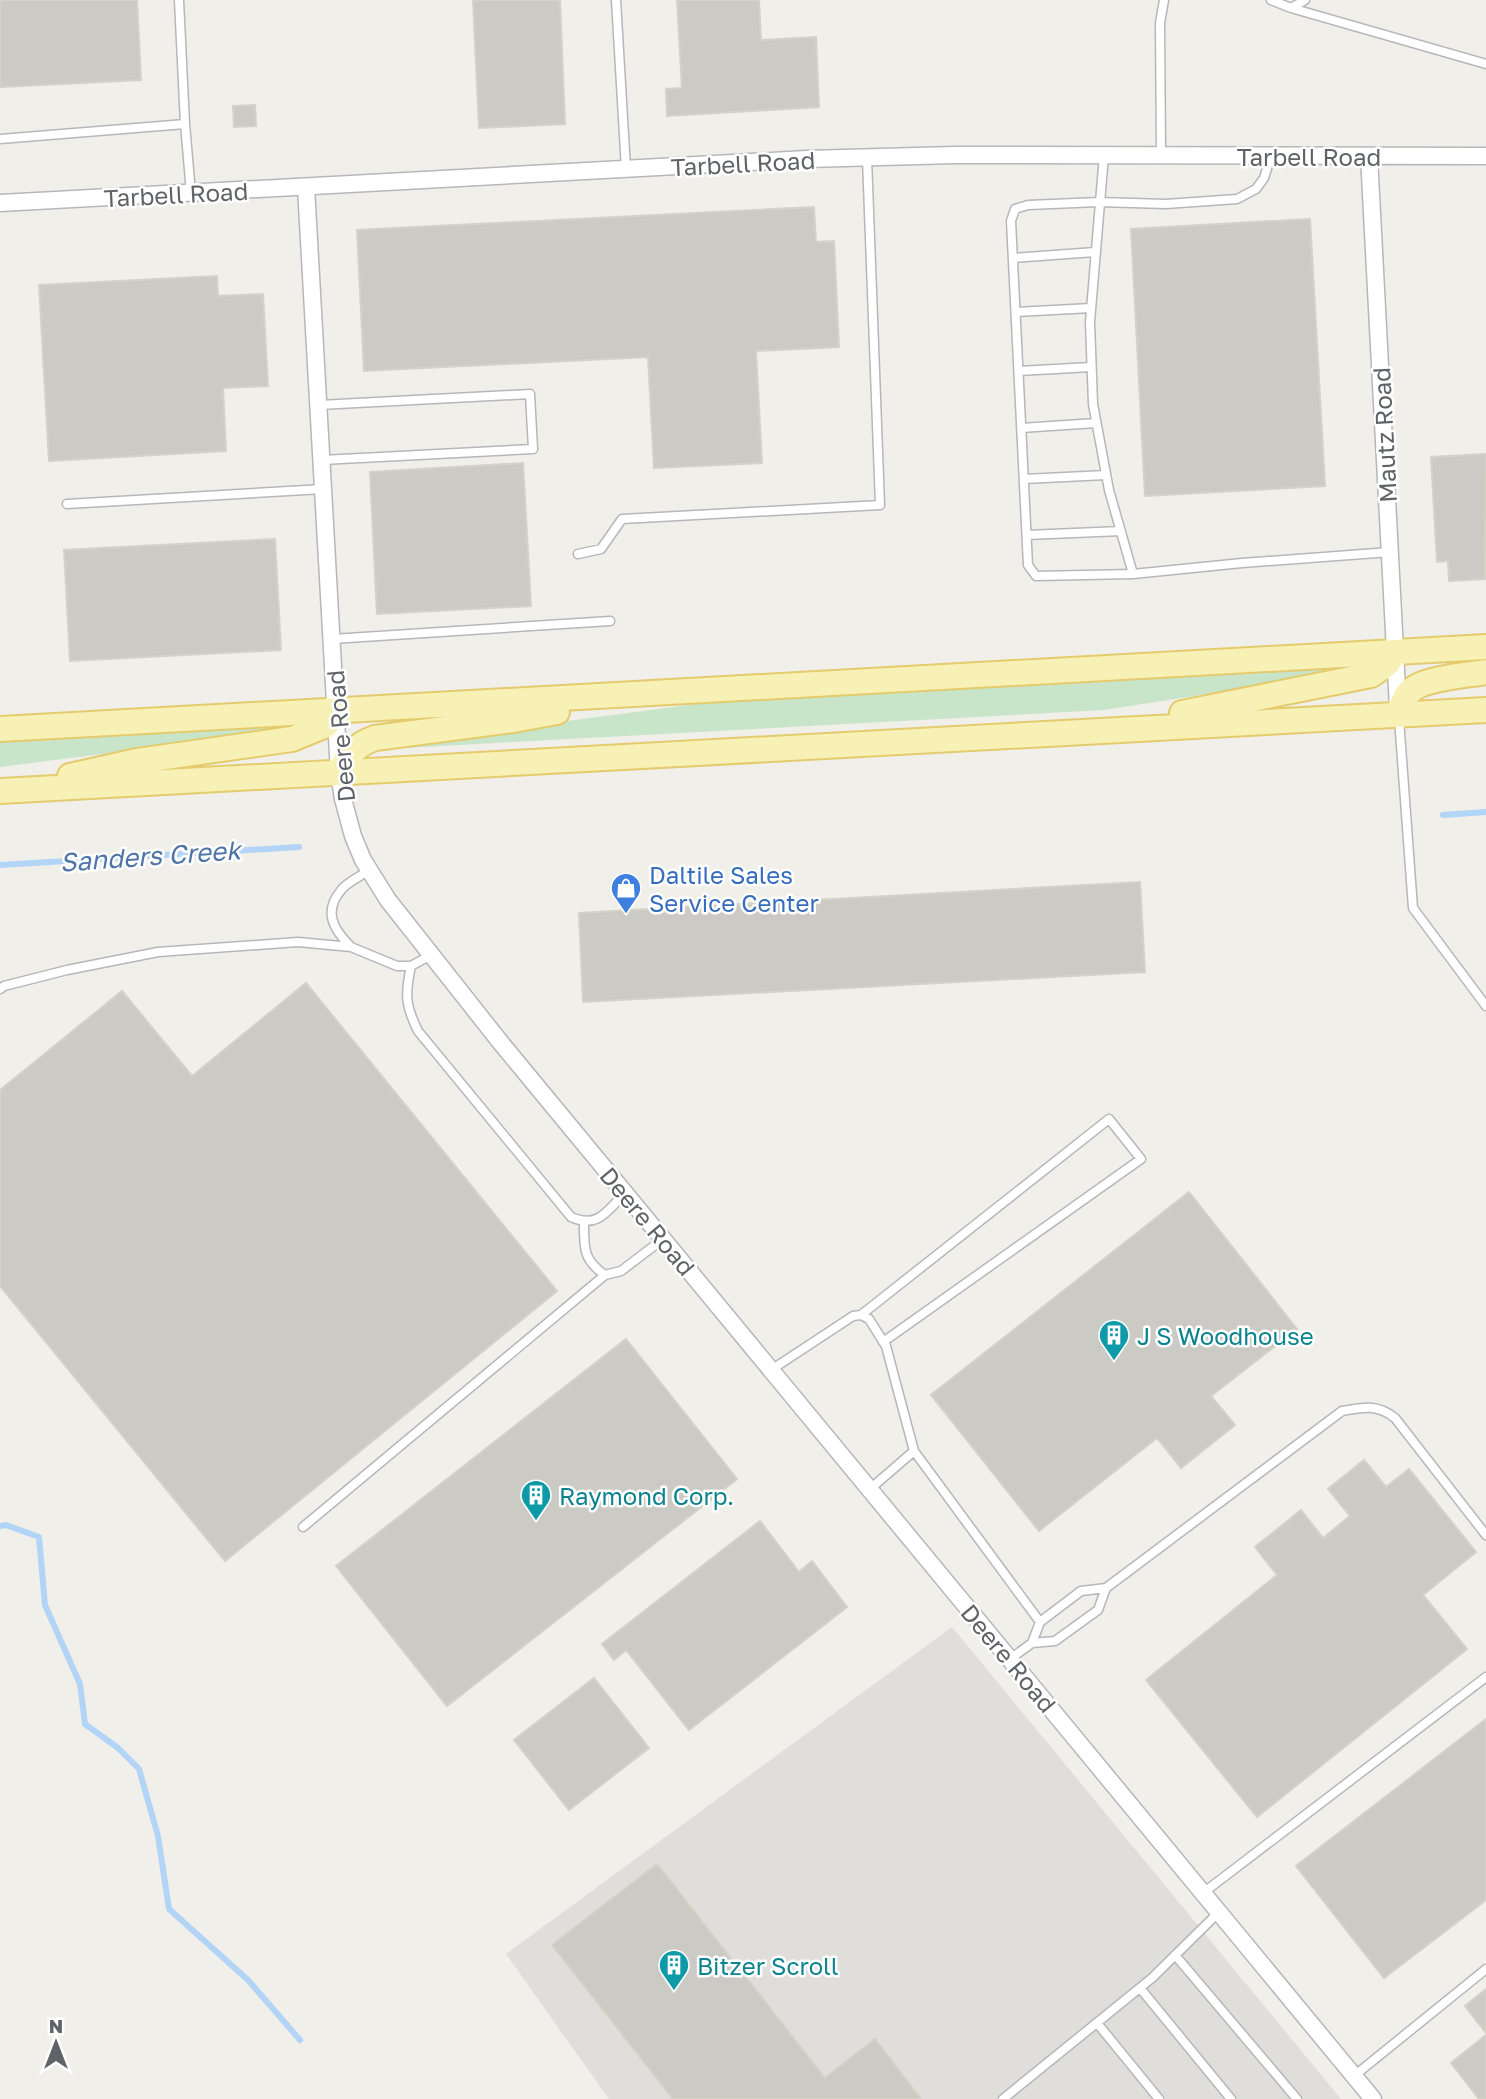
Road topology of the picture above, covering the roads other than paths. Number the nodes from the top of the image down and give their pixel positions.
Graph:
1 (179, 0) edge
2 (616, 0) edge
3 (1164, 0) edge
4 (1271, 0) edge
5 (1305, 0) edge
6 (1291, 8) junction
7 (1486, 64) edge
8 (185, 124) junction
9 (0, 139) edge
10 (1104, 155) junction
11 (1161, 155) junction
12 (1271, 156) junction
13 (1369, 156) junction
14 (1486, 156) edge
15 (867, 158) junction
16 (626, 169) junction
17 (306, 187) junction
18 (191, 193) junction
19 (1099, 202) junction
20 (0, 203) edge
21 (1094, 252) junction
22 (1013, 258) junction
23 (1090, 308) junction
24 (1016, 312) junction
25 (1091, 368) junction
26 (1018, 371) junction
27 (319, 405) junction
28 (1096, 423) junction
29 (1021, 428) junction
30 (322, 460) junction
31 (1106, 475) junction
32 (1024, 479) junction
33 (323, 489) junction
34 (67, 504) dead end
35 (1121, 531) junction
36 (1027, 535) junction
37 (1390, 552) junction
38 (578, 554) dead end
39 (1133, 574) junction
40 (610, 621) dead end
41 (332, 639) junction
42 (1486, 647) edge
43 (1395, 652) junction
44 (1486, 672) edge
45 (657, 693) junction
46 (1486, 710) edge
47 (336, 711) junction
48 (1399, 714) junction
49 (0, 729) edge
50 (1098, 731) junction
51 (339, 773) junction
52 (2, 791) edge
53 (369, 870) junction
54 (351, 947) junction
55 (431, 955) junction
56 (411, 966) junction
57 (0, 989) edge
58 (1486, 1006) edge
59 (625, 1193) junction
60 (584, 1223) junction
61 (663, 1239) junction
62 (605, 1275) junction
63 (861, 1315) junction
64 (883, 1342) junction
65 (771, 1370) junction
66 (914, 1451) junction
67 (870, 1489) junction
68 (303, 1527) dead end
69 (1486, 1535) edge
70 (1106, 1588) junction
71 (1040, 1622) junction
72 (1032, 1643) junction
73 (1010, 1659) junction
74 (1486, 1677) edge
75 (1203, 1894) junction
76 (1219, 1912) junction
77 (1175, 1955) junction
78 (1486, 1969) edge
79 (1140, 1988) junction
80 (1097, 2023) junction
81 (1354, 2076) junction
82 (1003, 2099) edge
83 (1159, 2099) edge
84 (1231, 2099) edge
85 (1297, 2099) edge
86 (1373, 2099) edge

1 - 8 lane
2 - 16 lane
3 - 11 lane
4 - 6 lane
5 - 6 lane
6 - 7 lane
8 - 9 lane
8 - 18 lane
10 - 11 street, Tarbell Road
10 - 15 street, Tarbell Road
10 - 19 lane
11 - 12 street, Tarbell Road
12 - 13 street, Tarbell Road
12 - 19 lane
13 - 14 street, Tarbell Road
13 - 37 street, Mautz Road
15 - 16 street, Tarbell Road
15 - 38 lane
16 - 17 street, Tarbell Road
17 - 18 street, Tarbell Road
17 - 27 street, Deere Road
18 - 20 street, Tarbell Road
19 - 21 lane
19 - 22 lane
21 - 22 lane
21 - 23 lane
22 - 24 lane
23 - 24 lane
23 - 25 lane
24 - 26 lane
25 - 26 lane
25 - 28 lane
26 - 29 lane
27 - 30 street, Deere Road
27 - 30 lane
28 - 29 lane
28 - 31 lane
29 - 32 lane
30 - 33 street, Deere Road
31 - 32 lane
31 - 35 lane
32 - 36 lane
33 - 34 lane
33 - 41 street, Deere Road
35 - 36 lane
35 - 39 lane
36 - 39 lane
37 - 39 lane
37 - 43 street, Mautz Road
40 - 41 lane
41 - 47 street, Deere Road
42 - 43 main road
43 - 45 main road
43 - 48 street, Mautz Road
43 - 50 main road
44 - 48 main road
45 - 47 main road
45 - 51 main road
46 - 48 main road
47 - 49 main road
47 - 51 street, Deere Road
47 - 52 main road
48 - 50 main road
48 - 58 lane
50 - 51 main road
51 - 52 main road
51 - 53 street, Deere Road
53 - 54 lane
53 - 55 street, Deere Road
54 - 56 lane
54 - 57 lane
55 - 56 lane
55 - 59 street, Deere Road
56 - 60 lane
59 - 60 lane
59 - 61 street, Deere Road
60 - 62 lane
61 - 62 lane
61 - 65 street, Deere Road
62 - 68 lane
63 - 64 lane
63 - 64 lane
63 - 65 lane
64 - 66 lane
65 - 67 street, Deere Road
66 - 67 lane
66 - 71 lane
67 - 73 street, Deere Road
69 - 70 lane
70 - 71 lane
70 - 72 lane
71 - 72 lane
72 - 73 lane
73 - 75 street, Deere Road
74 - 75 lane
75 - 76 street, Deere Road
76 - 77 lane
76 - 81 street, Deere Road
77 - 79 lane
77 - 85 lane
78 - 81 lane
79 - 80 lane
79 - 84 lane
80 - 82 lane
80 - 83 lane
81 - 86 street, Deere Road

